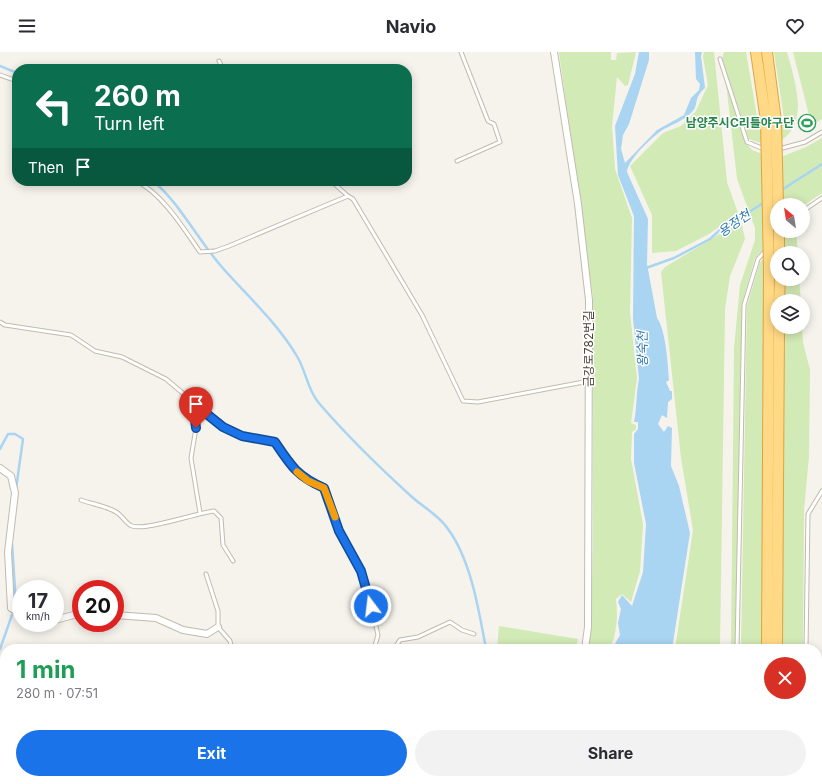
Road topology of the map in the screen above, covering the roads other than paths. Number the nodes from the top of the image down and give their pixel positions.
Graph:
1 (461, 52) edge
2 (554, 52) edge
3 (756, 52) edge
4 (767, 52) edge
5 (720, 59) dead end
6 (219, 61) dead end
7 (220, 64) edge
8 (0, 75) edge
9 (12, 79) edge
10 (771, 121) junction
11 (822, 132) edge
12 (457, 161) dead end
13 (146, 186) edge
14 (337, 186) edge
15 (348, 196) junction
16 (777, 198) edge
17 (822, 198) edge
18 (810, 206) edge
19 (778, 238) edge
20 (0, 322) edge
21 (779, 334) edge
22 (589, 381) junction
23 (193, 403) junction
24 (0, 468) edge
25 (822, 491) edge
26 (81, 500) dead end
27 (200, 513) junction
28 (233, 561) dead end
29 (206, 574) dead end
30 (12, 609) edge
31 (124, 616) edge
32 (218, 627) junction
33 (474, 634) dead end
34 (231, 644) edge
35 (375, 644) edge
36 (397, 644) edge
37 (585, 644) edge
38 (737, 644) edge
39 (767, 644) edge
40 (777, 644) edge
41 (806, 644) edge

1 - 12 lane
2 - 22 street, 금강로782번길
3 - 10 highway
4 - 10 highway
5 - 11 lane
6 - 7 lane
8 - 9 lane
10 - 16 highway, bridge
10 - 39 highway, bridge
13 - 15 lane
14 - 15 lane
15 - 22 lane
17 - 18 lane
19 - 38 lane
20 - 23 lane
21 - 40 highway
22 - 37 street, 금강로782번길
23 - 27 lane
23 - 35 lane
24 - 30 street
25 - 41 lane
26 - 27 lane
27 - 28 lane
29 - 32 lane
31 - 32 street
32 - 34 lane
33 - 36 lane

